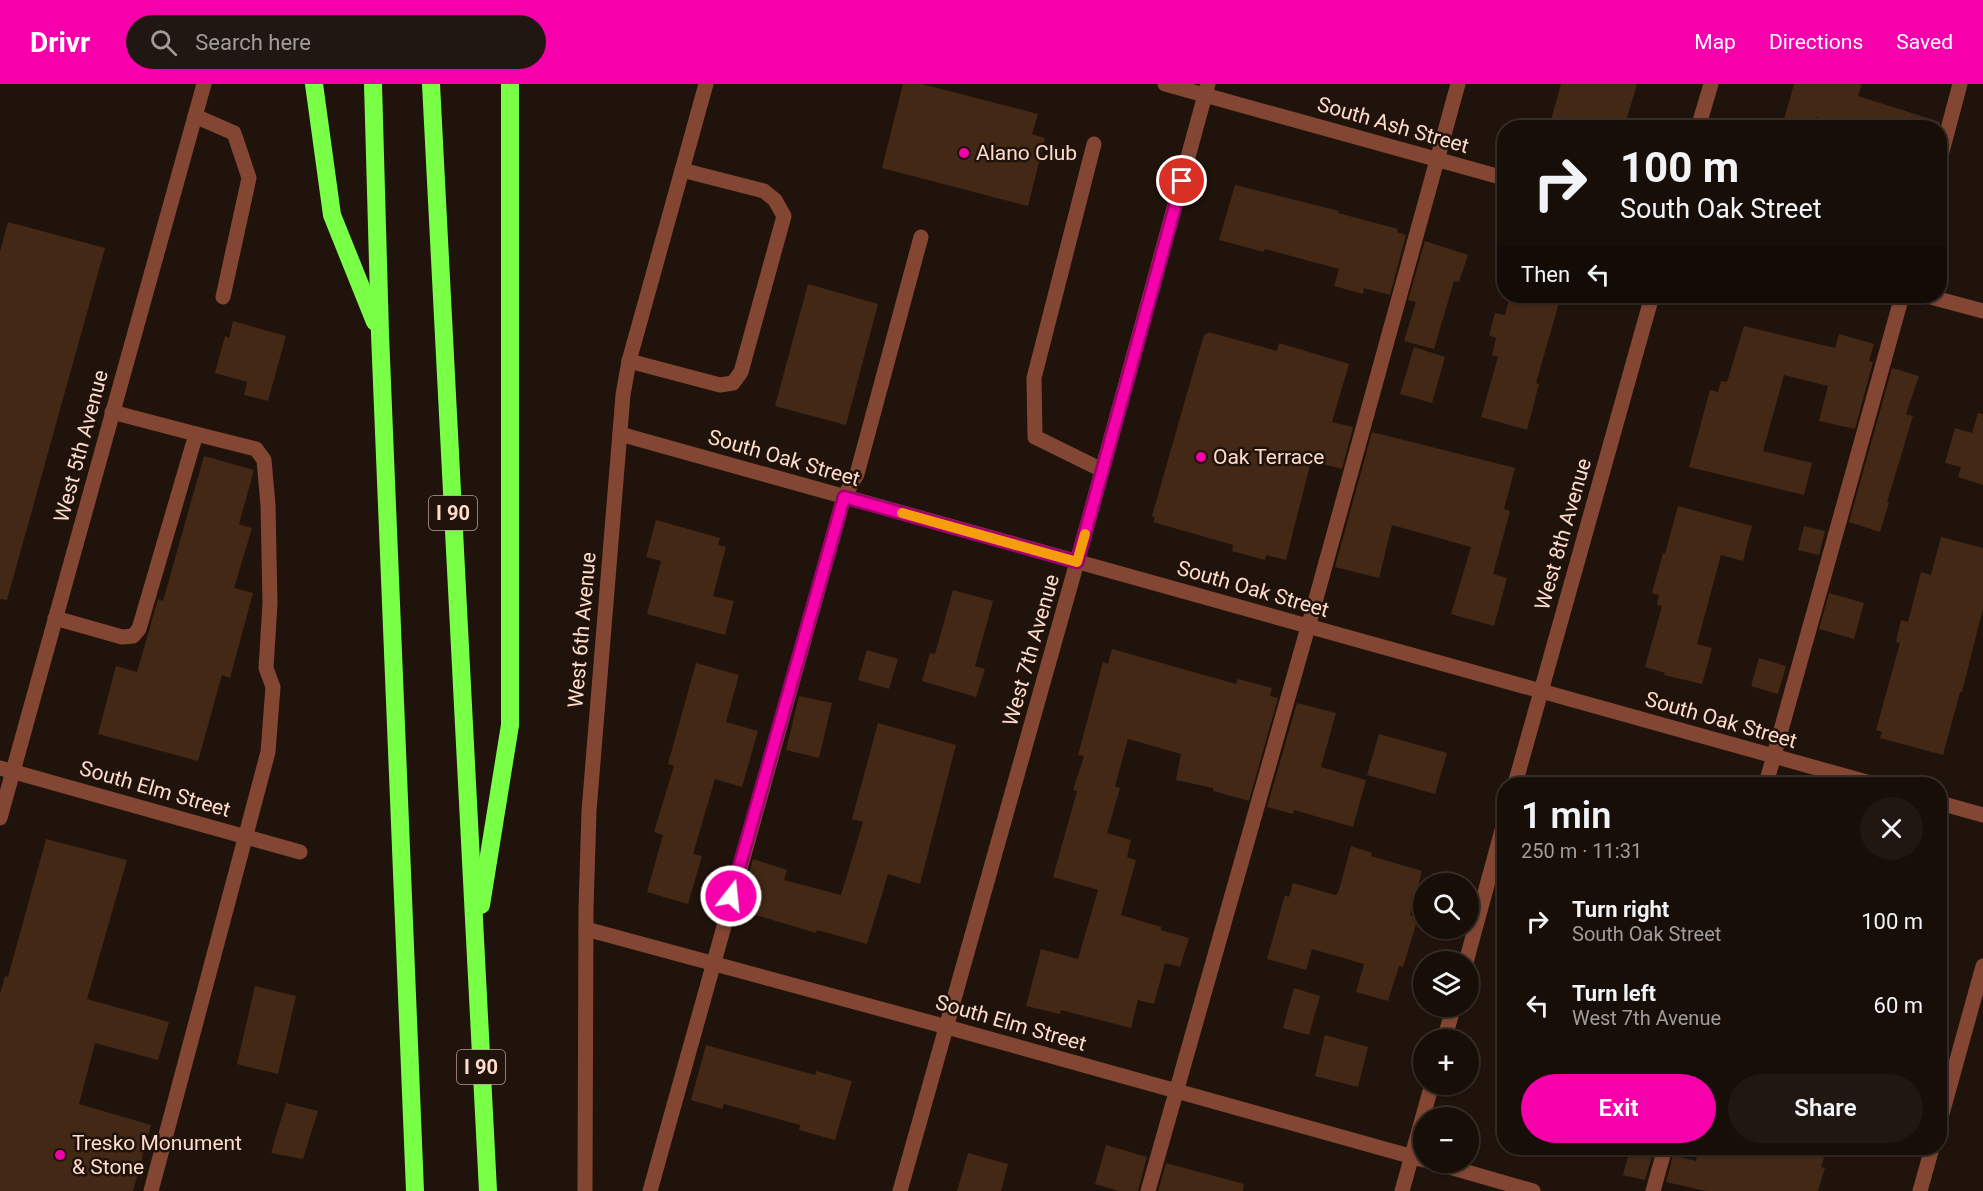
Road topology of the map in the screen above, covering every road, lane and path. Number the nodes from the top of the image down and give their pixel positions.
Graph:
1 (204, 84) edge
2 (315, 84) edge
3 (373, 84) edge
4 (431, 84) edge
5 (510, 84) edge
6 (706, 84) edge
7 (1165, 84) edge
8 (1458, 84) edge
9 (1710, 84) edge
10 (1960, 84) edge
11 (1207, 90) edge
12 (195, 116) junction
13 (1700, 120) edge
14 (1947, 133) edge
15 (1094, 144) dead end
16 (1437, 159) junction
17 (682, 170) junction
18 (1497, 176) edge
19 (921, 237) dead end
20 (223, 297) dead end
21 (1947, 301) edge
22 (1650, 303) edge
23 (1900, 303) edge
24 (1983, 311) edge
25 (380, 334) junction
26 (630, 361) junction
27 (112, 412) junction
28 (196, 434) junction
29 (620, 434) junction
30 (1102, 470) junction
31 (844, 497) junction
32 (1077, 562) junction
33 (55, 618) junction
34 (1308, 626) junction
35 (1541, 691) junction
36 (1773, 757) junction
37 (7, 770) edge
38 (1517, 777) edge
39 (1768, 777) edge
40 (1848, 777) edge
41 (1947, 804) edge
42 (1983, 814) edge
43 (0, 819) edge
44 (247, 837) junction
45 (1497, 849) edge
46 (300, 852) dead end
47 (586, 929) junction
48 (474, 943) junction
49 (1469, 951) edge
50 (712, 963) junction
51 (1983, 966) edge
52 (947, 1027) junction
53 (1176, 1091) junction
54 (1947, 1096) edge
55 (1663, 1155) edge
56 (1930, 1155) edge
57 (1413, 1157) edge
58 (1413, 1168) edge
59 (1470, 1173) edge
60 (151, 1191) edge
61 (415, 1191) edge
62 (488, 1191) edge
63 (585, 1191) edge
64 (650, 1191) edge
65 (900, 1191) edge
66 (1148, 1191) edge
67 (1402, 1191) edge
68 (1533, 1191) edge
69 (1653, 1191) edge
70 (1920, 1191) edge

1 - 12 street, West 5th Avenue
2 - 25 highway
3 - 25 highway
4 - 48 highway, I 90
5 - 48 highway
6 - 17 street, West 6th Avenue
7 - 11 street, South Ash Street
8 - 16 street
9 - 13 street
10 - 14 street
11 - 16 street, South Ash Street
11 - 30 street, West 7th Avenue
12 - 20 street
12 - 27 street, West 5th Avenue
15 - 30 street
16 - 18 street, South Ash Street
16 - 34 street
17 - 26 street, West 6th Avenue
17 - 26 street
19 - 31 street
21 - 24 street
22 - 35 street, West 8th Avenue
23 - 36 street
25 - 61 highway
26 - 29 street, West 6th Avenue
27 - 28 street
27 - 33 street, West 5th Avenue
28 - 33 street
28 - 44 street
29 - 31 street, South Oak Street
29 - 47 street, West 6th Avenue
30 - 32 street, West 7th Avenue
31 - 32 street, South Oak Street
31 - 50 street
32 - 34 street, South Oak Street
32 - 52 street, West 7th Avenue
33 - 37 street, West 5th Avenue
34 - 35 street, South Oak Street
34 - 53 street
35 - 36 street, South Oak Street
35 - 38 street, West 8th Avenue
36 - 39 street
36 - 40 street, South Oak Street
37 - 43 street, West 5th Avenue
37 - 44 street, South Elm Street
41 - 42 street
44 - 46 street, South Elm Street
44 - 60 street
45 - 49 street
47 - 50 street, South Elm Street
47 - 63 street, West 6th Avenue
48 - 62 highway, I 90
50 - 52 street, South Elm Street
50 - 64 street
51 - 54 street
52 - 53 street, South Elm Street
52 - 65 street, West 7th Avenue
53 - 57 street, South Elm Street
53 - 66 street
55 - 69 street
56 - 70 street
58 - 67 street
59 - 68 street

